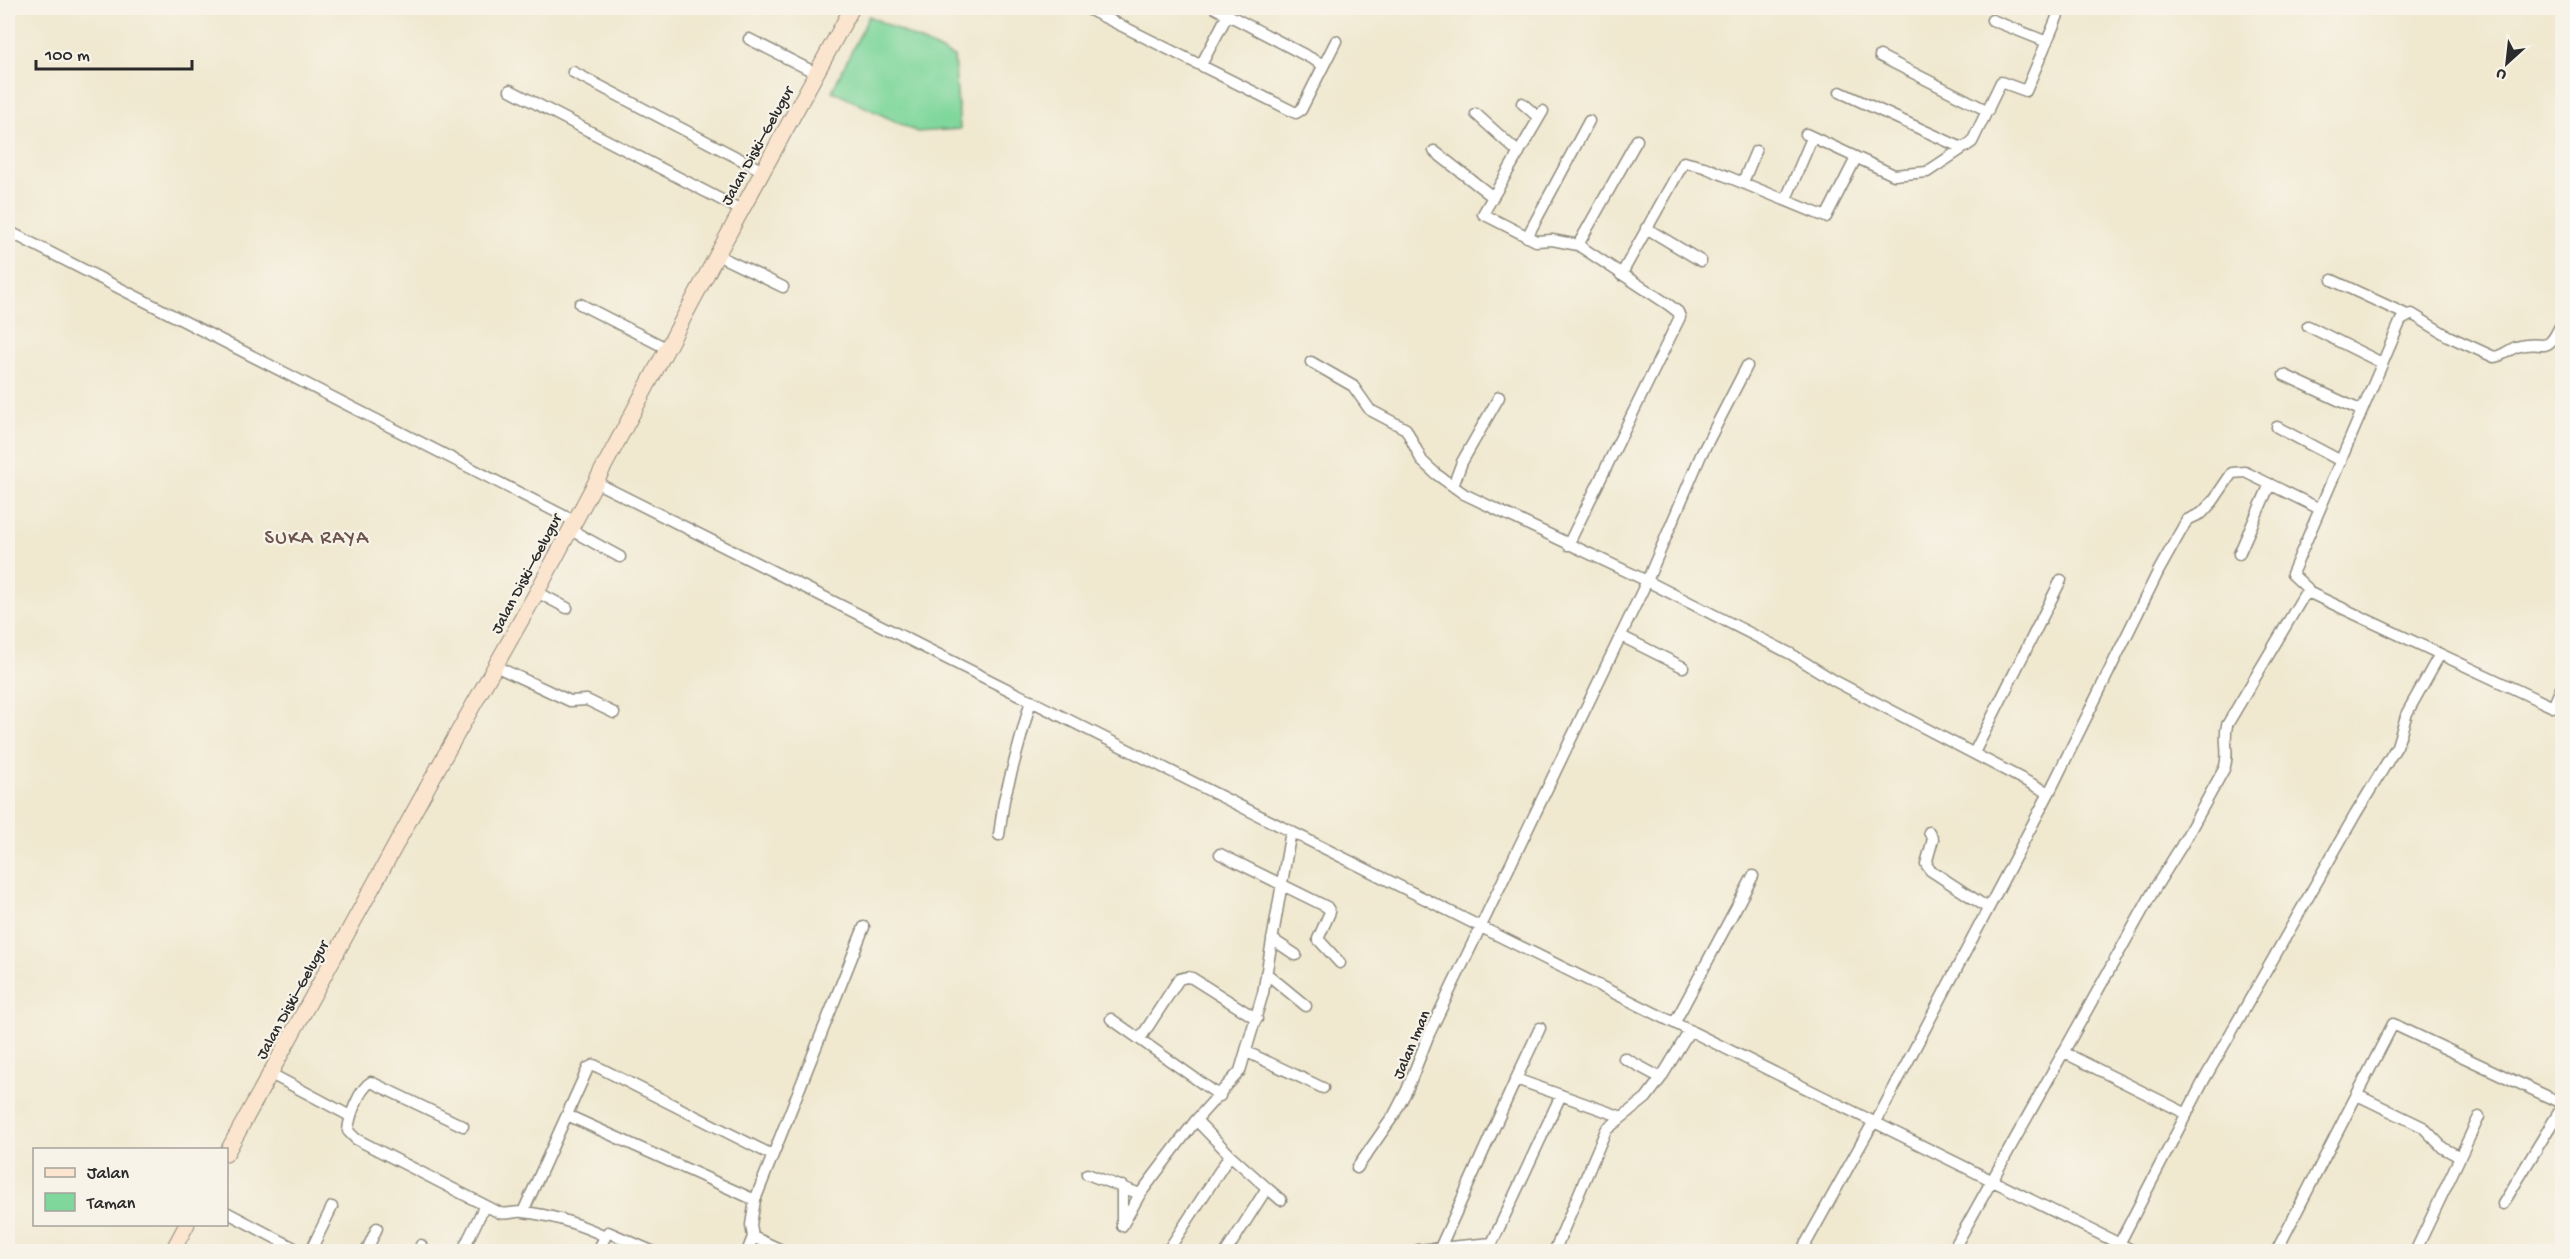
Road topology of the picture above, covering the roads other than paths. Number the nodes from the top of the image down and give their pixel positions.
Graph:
1 (852, 8) edge
2 (1215, 8) edge
3 (2061, 8) edge
4 (1092, 9) edge
5 (1228, 14) junction
6 (1992, 20) dead end
7 (749, 39) dead end
8 (1336, 41) dead end
9 (2047, 42) junction
10 (1880, 56) dead end
11 (1324, 64) junction
12 (1201, 65) junction
13 (573, 72) dead end
14 (816, 73) junction
15 (510, 90) dead end
16 (1840, 92) dead end
17 (1522, 103) dead end
18 (1988, 111) junction
19 (1476, 114) dead end
20 (1589, 121) dead end
21 (1637, 140) dead end
22 (1962, 148) junction
23 (1756, 151) dead end
24 (1434, 152) dead end
25 (1519, 153) junction
26 (1856, 158) junction
27 (763, 171) junction
28 (1743, 182) junction
29 (1493, 197) junction
30 (1786, 199) junction
31 (741, 210) junction
32 (1646, 228) junction
33 (8, 231) edge
34 (1527, 237) junction
35 (1578, 245) junction
36 (717, 255) junction
37 (1701, 261) dead end
38 (1621, 275) junction
39 (2332, 280) dead end
40 (783, 287) dead end
41 (580, 304) dead end
42 (2407, 315) junction
43 (2562, 322) edge
44 (2308, 326) dead end
45 (668, 349) junction
46 (1311, 362) dead end
47 (2382, 363) junction
48 (1747, 366) dead end
49 (2284, 375) dead end
50 (1499, 397) dead end
51 (2362, 411) junction
52 (2277, 427) dead end
53 (2341, 461) junction
54 (595, 482) junction
55 (2270, 484) junction
56 (1453, 486) junction
57 (2320, 509) junction
58 (572, 525) junction
59 (1568, 544) junction
60 (2239, 554) dead end
61 (620, 557) dead end
62 (2061, 580) dead end
63 (1647, 581) junction
64 (537, 592) junction
65 (2308, 593) junction
66 (567, 608) dead end
67 (1621, 636) junction
68 (2440, 654) junction
69 (495, 666) junction
70 (1683, 667) dead end
71 (2562, 686) edge
72 (1031, 700) junction
73 (614, 713) dead end
74 (1974, 753) junction
75 (2049, 793) junction
76 (1291, 831) junction
77 (1929, 832) dead end
78 (999, 835) dead end
79 (1220, 855) dead end
80 (1753, 876) dead end
81 (1280, 884) junction
82 (1988, 908) junction
83 (864, 927) dead end
84 (1481, 927) junction
85 (1272, 939) junction
86 (1296, 955) dead end
87 (1340, 963) dead end
88 (1266, 974) junction
89 (1306, 1006) dead end
90 (1111, 1019) dead end
91 (1257, 1019) junction
92 (1675, 1023) junction
93 (1540, 1028) dead end
94 (1690, 1030) junction
95 (1140, 1039) junction
96 (1247, 1052) junction
97 (2063, 1052) junction
98 (1624, 1058) dead end
99 (271, 1074) junction
100 (1661, 1078) junction
101 (1516, 1079) junction
102 (1323, 1088) dead end
103 (1561, 1095) junction
104 (2356, 1095) junction
105 (1220, 1096) junction
106 (2562, 1107) edge
107 (2187, 1114) junction
108 (567, 1115) junction
109 (350, 1116) junction
110 (1622, 1117) junction
111 (2479, 1117) dead end
112 (1196, 1120) junction
113 (1875, 1121) junction
114 (463, 1126) dead end
115 (228, 1150) edge
116 (772, 1155) junction
117 (1230, 1155) junction
118 (2460, 1157) junction
119 (1357, 1168) dead end
120 (1087, 1174) dead end
121 (1993, 1179) junction
122 (1122, 1186) junction
123 (1267, 1188) junction
124 (1140, 1194) junction
125 (755, 1200) junction
126 (1281, 1200) dead end
127 (2503, 1204) dead end
128 (333, 1207) dead end
129 (484, 1207) junction
130 (523, 1212) junction
131 (228, 1213) edge
132 (186, 1226) edge
133 (377, 1228) dead end
134 (605, 1236) junction
135 (753, 1237) junction
136 (2117, 1247) edge
137 (1440, 1248) junction
138 (1418, 1250) dead end
139 (172, 1251) edge
140 (302, 1251) edge
141 (310, 1251) edge
142 (366, 1251) edge
143 (462, 1251) edge
144 (597, 1251) edge
145 (654, 1251) edge
146 (747, 1251) edge
147 (786, 1251) edge
148 (1167, 1251) edge
149 (1226, 1251) edge
150 (1554, 1251) edge
151 (1801, 1251) edge
152 (1952, 1251) edge
153 (2136, 1251) edge
154 (2276, 1251) edge
155 (2415, 1251) edge

1 - 14 main road, Jalan Diski–Gelugur
2 - 5 street
3 - 9 street
4 - 12 street
5 - 11 street
5 - 12 street
6 - 9 street
7 - 14 street
8 - 11 street
9 - 18 street
10 - 18 street
11 - 12 street
13 - 27 street
14 - 27 main road, Jalan Diski–Gelugur
15 - 31 street
16 - 22 street
17 - 25 street
18 - 22 street
19 - 25 street
20 - 34 street
21 - 35 street
22 - 26 street
23 - 28 street
24 - 29 street
25 - 29 street
26 - 30 street
26 - 30 street
27 - 31 main road, Jalan Diski–Gelugur
28 - 30 street
28 - 32 street
29 - 34 street
31 - 36 main road, Jalan Diski–Gelugur
32 - 37 street
32 - 38 street
33 - 58 street
34 - 35 street
35 - 38 street
36 - 40 street
36 - 45 main road, Jalan Diski–Gelugur
38 - 59 street
39 - 42 street
41 - 45 street
42 - 43 street
42 - 47 street
44 - 47 street
45 - 54 main road, Jalan Diski–Gelugur
46 - 56 street
47 - 51 street
48 - 63 street, Jalan Iman
49 - 51 street
50 - 56 street
51 - 53 street
52 - 53 street
53 - 57 street
54 - 58 main road, Jalan Diski–Gelugur
54 - 72 street
55 - 57 street
55 - 60 street
55 - 75 street
56 - 59 street
57 - 65 street
58 - 61 street
58 - 64 main road, Jalan Diski–Gelugur
59 - 63 street
62 - 74 street
63 - 67 street, Jalan Iman
63 - 74 street
64 - 66 street
64 - 69 main road, Jalan Diski–Gelugur
65 - 68 street
65 - 97 street
67 - 70 street
67 - 84 street, Jalan Iman
68 - 71 street
68 - 107 street
69 - 73 street
69 - 99 main road, Jalan Diski–Gelugur
72 - 76 street
72 - 78 street
74 - 75 street
75 - 82 street
76 - 81 street
76 - 84 street
77 - 82 street
79 - 81 street
80 - 92 street
81 - 85 street
81 - 87 street
82 - 113 street
83 - 116 street
84 - 92 street
84 - 119 street, Jalan Iman
85 - 86 street
85 - 88 street
88 - 89 street
88 - 91 street
90 - 95 street
91 - 95 street
91 - 96 street
92 - 94 street
93 - 101 street
94 - 100 street
94 - 113 street
95 - 105 street
96 - 102 street
96 - 105 street
97 - 107 street
97 - 121 street
98 - 100 street
99 - 109 street
99 - 115 main road, Jalan Diski–Gelugur
100 - 110 street
101 - 103 street
101 - 137 street
103 - 110 street
103 - 137 street
104 - 106 street
104 - 118 street
104 - 154 street
105 - 112 street
106 - 127 street
107 - 136 street
108 - 116 street
108 - 125 street
108 - 130 street
109 - 114 street
109 - 129 street
110 - 150 street
111 - 118 street
112 - 117 street
112 - 124 street
113 - 121 street
113 - 151 street
116 - 125 street
117 - 123 street
117 - 148 street
118 - 155 street
120 - 122 street
121 - 136 street
121 - 152 street
122 - 124 street
122 - 124 street
123 - 126 street
123 - 149 street
125 - 135 street
128 - 141 street
129 - 130 street
129 - 143 street
130 - 134 street
131 - 140 street
132 - 139 main road
133 - 142 street
134 - 144 street
134 - 145 street
135 - 146 street
135 - 147 street
136 - 153 street
137 - 138 street

